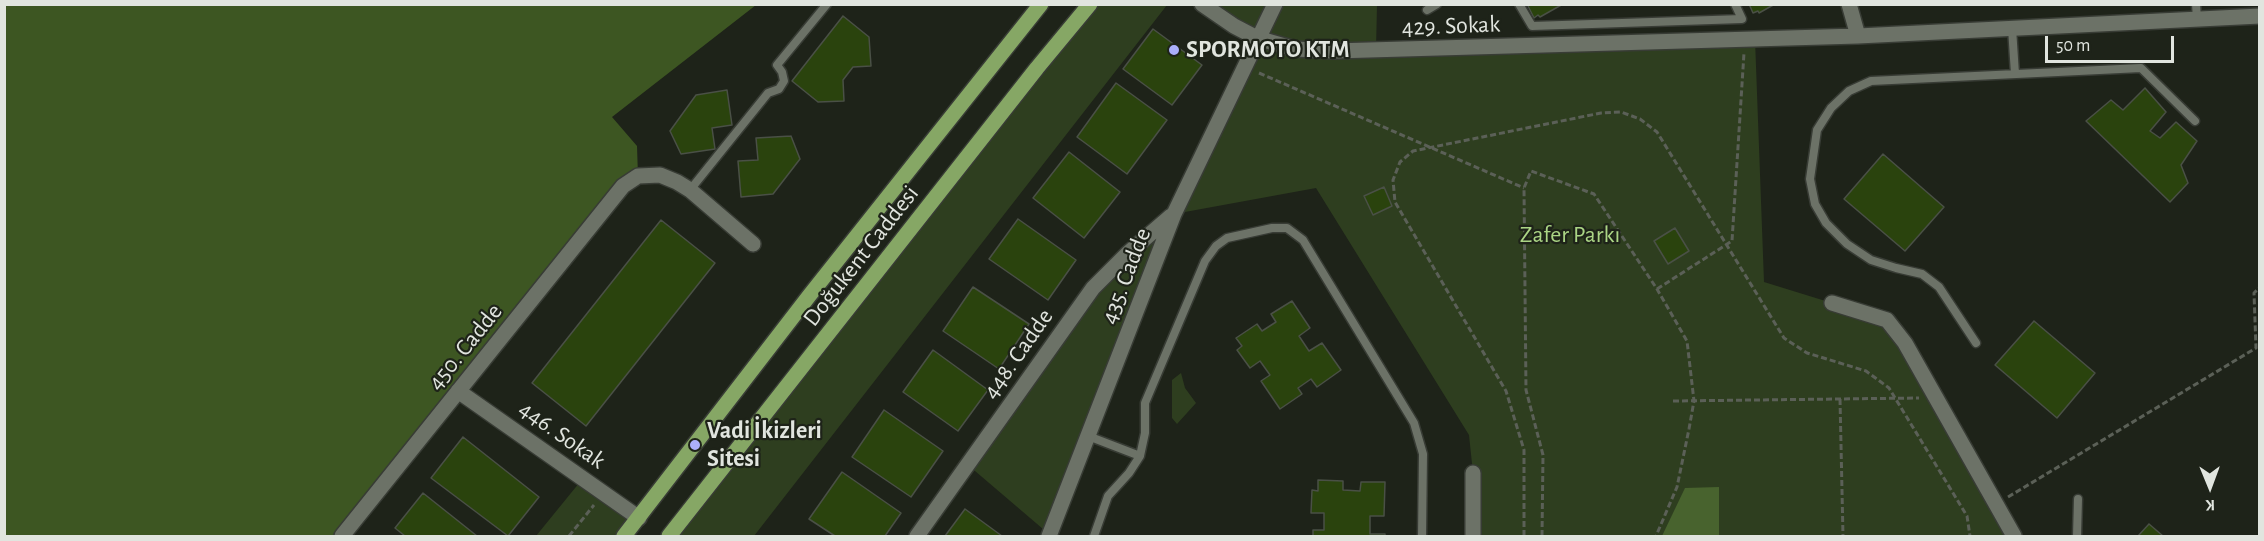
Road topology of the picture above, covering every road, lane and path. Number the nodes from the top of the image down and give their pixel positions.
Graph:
1 (827, 4) edge
2 (1041, 4) edge
3 (1090, 4) edge
4 (1202, 4) edge
5 (1275, 4) edge
6 (1437, 4) edge
7 (1519, 4) edge
8 (1735, 4) edge
9 (1849, 4) edge
10 (1427, 10) dead end
11 (2196, 12) edge
12 (2259, 16) edge
13 (1633, 23) junction
14 (2012, 28) junction
15 (1858, 36) junction
16 (1257, 38) junction
17 (1744, 40) junction
18 (1634, 43) junction
19 (1244, 66) junction
20 (2015, 74) junction
21 (2195, 121) dead end
22 (1430, 148) junction
23 (1524, 188) junction
24 (690, 190) junction
25 (1174, 214) junction
26 (753, 244) dead end
27 (1727, 246) junction
28 (2259, 287) edge
29 (1657, 289) junction
30 (1832, 303) dead end
31 (1976, 343) dead end
32 (458, 391) junction
33 (1936, 398) junction
34 (1840, 399) junction
35 (1895, 399) junction
36 (1673, 401) dead end
37 (1694, 401) junction
38 (1088, 436) junction
39 (1140, 456) junction
40 (1473, 473) dead end
41 (604, 492) junction
42 (2078, 499) dead end
43 (1996, 504) junction
44 (639, 518) junction
45 (674, 535) edge
46 (342, 537) edge
47 (569, 537) edge
48 (624, 537) edge
49 (917, 537) edge
50 (1049, 537) edge
51 (1094, 537) edge
52 (1422, 537) edge
53 (1473, 537) edge
54 (1524, 537) edge
55 (1542, 537) edge
56 (1656, 537) edge
57 (1843, 537) edge
58 (1970, 537) edge
59 (2014, 537) edge
60 (2077, 537) edge

1 - 24 lane
2 - 44 main road, Doğukent Caddesi
3 - 45 main road, Doğukent Caddesi
4 - 16 street, 429. Sokak
5 - 16 street, 435. Cadde
6 - 10 lane
7 - 13 lane
8 - 13 lane
9 - 15 street
11 - 12 street, 429. Sokak
11 - 14 street, 429. Sokak
13 - 18 lane
14 - 15 street, 429. Sokak
14 - 20 lane
15 - 17 street, 429. Sokak
16 - 18 street, 429. Sokak
16 - 19 street, 435. Cadde
17 - 18 street, 429. Sokak
17 - 27 path
19 - 22 path
19 - 25 street, 435. Cadde
20 - 21 lane
20 - 31 lane
22 - 23 path
22 - 27 path
22 - 54 path
23 - 29 path
23 - 55 path
24 - 26 street
24 - 32 street, 450. Cadde
25 - 38 street, 435. Cadde
25 - 49 street, 448. Cadde
27 - 29 path
27 - 35 path
28 - 43 path
29 - 37 path
30 - 33 street
32 - 41 street, 446. Sokak
32 - 46 street, 450. Cadde
33 - 35 path
33 - 43 street
34 - 35 path
34 - 37 path
34 - 57 path
35 - 58 path
36 - 37 path
37 - 56 path
38 - 39 lane
38 - 50 street, 435. Cadde
39 - 51 lane
39 - 52 lane
40 - 53 street
41 - 44 street, 446. Sokak
41 - 47 path
42 - 60 lane
43 - 59 street
44 - 48 main road, Doğukent Caddesi

